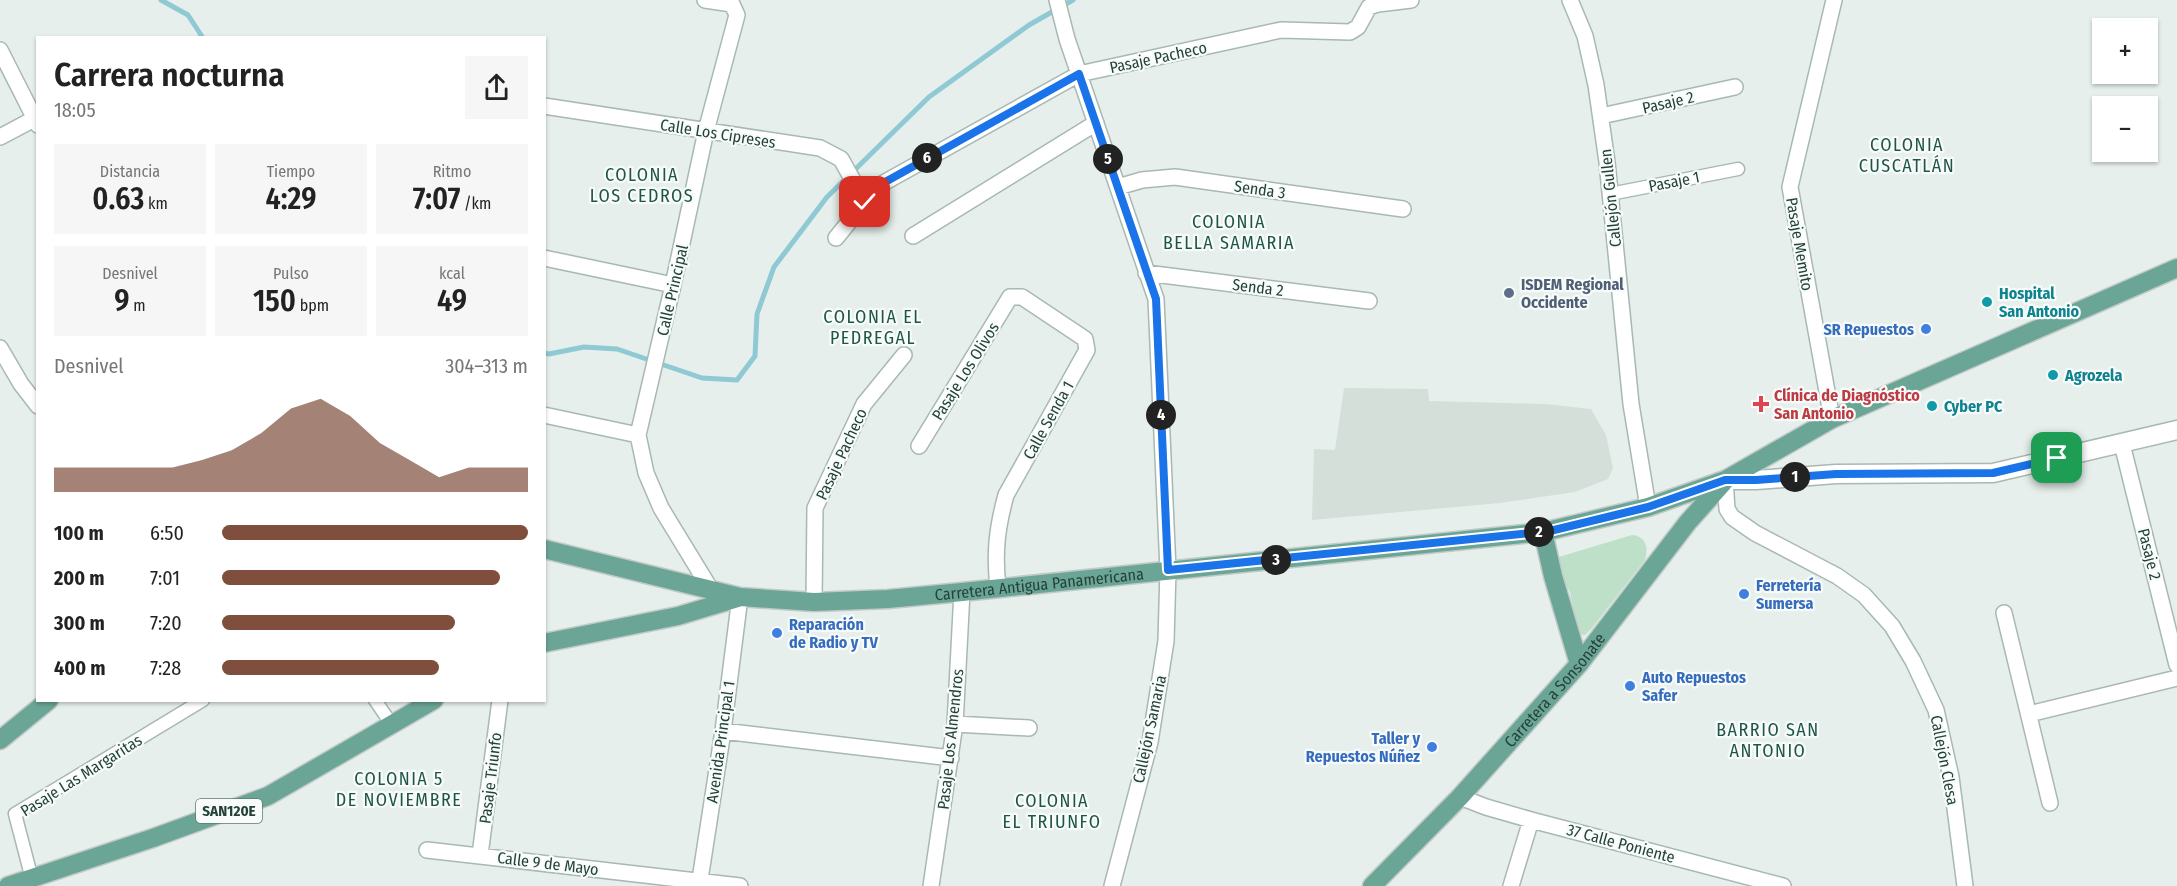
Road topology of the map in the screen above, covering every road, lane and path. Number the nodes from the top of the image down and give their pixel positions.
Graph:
1 (705, 0) edge
2 (1057, 0) edge
3 (1411, 0) edge
4 (1570, 0) edge
5 (1834, 0) edge
6 (0, 50) edge
7 (1079, 74) junction
8 (1735, 87) dead end
9 (546, 106) edge
10 (1600, 117) junction
11 (36, 122) edge
12 (1096, 123) junction
13 (706, 131) junction
14 (0, 137) edge
15 (1738, 169) dead end
16 (1118, 187) junction
17 (1610, 194) junction
18 (865, 202) junction
19 (1403, 209) dead end
20 (913, 236) dead end
21 (836, 238) dead end
22 (546, 258) edge
23 (2177, 268) edge
24 (1146, 273) junction
25 (673, 285) junction
26 (1010, 297) joint
27 (1369, 301) dead end
28 (0, 348) edge
29 (904, 355) dead end
30 (36, 403) edge
31 (546, 415) edge
32 (1832, 419) junction
33 (2177, 430) edge
34 (638, 435) junction
35 (2122, 444) junction
36 (919, 446) dead end
37 (1725, 480) junction
38 (1648, 507) junction
39 (1543, 532) junction
40 (546, 549) edge
41 (1168, 570) junction
42 (998, 587) junction
43 (711, 590) junction
44 (962, 592) junction
45 (740, 597) junction
46 (814, 602) junction
47 (2004, 613) dead end
48 (546, 644) edge
49 (1579, 664) junction
50 (2177, 665) edge
51 (2177, 678) edge
52 (47, 702) edge
53 (200, 702) edge
54 (376, 702) edge
55 (431, 702) edge
56 (500, 702) edge
57 (2029, 714) junction
58 (955, 724) junction
59 (392, 725) junction
60 (1029, 728) dead end
61 (723, 731) junction
62 (0, 740) edge
63 (951, 758) junction
64 (1460, 797) junction
65 (2050, 802) dead end
66 (1532, 820) junction
67 (428, 850) dead end
68 (480, 855) junction
69 (32, 879) junction
70 (1763, 883) edge
71 (699, 884) edge
72 (8, 886) edge
73 (740, 886) edge
74 (931, 886) edge
75 (1112, 886) edge
76 (1372, 886) edge
77 (1511, 886) edge
78 (1783, 886) edge
79 (1965, 886) edge

1 - 13 street, Calle Principal
2 - 7 street, Callejón Samaria
3 - 7 street, Pasaje Pacheco
4 - 10 street, Callejón Gullen
5 - 32 street, Pasaje Memito
6 - 11 street
7 - 12 street, Callejón Samaria
7 - 18 street, Pasaje Pacheco
8 - 10 street, Pasaje 2
9 - 13 street, Calle Los Cipreses
10 - 17 street, Callejón Gullen
11 - 14 street
12 - 16 street, Callejón Samaria
12 - 20 street
13 - 18 street, Calle Los Cipreses
13 - 25 street, Calle Principal
15 - 17 street, Pasaje 1
16 - 19 street, Senda 3
16 - 24 street, Callejón Samaria
17 - 38 street, Callejón Gullen
18 - 21 street, Pasaje Pacheco
22 - 25 street
23 - 32 main road
24 - 27 street, Senda 2
24 - 41 street, Callejón Samaria
25 - 34 street, Calle Principal
26 - 36 street, Pasaje Los Olivos
26 - 42 street, Calle Senda 1
28 - 30 street
29 - 46 street, Pasaje Pacheco
31 - 34 street
32 - 37 main road
33 - 35 street
34 - 43 street, Calle Principal
35 - 37 street
35 - 50 street, Pasaje 2
37 - 38 main road, Carretera Antigua Panamericana
37 - 49 main road, Carretera a Sonsonate
37 - 79 street, Callejón Clesa
38 - 39 main road, Carretera Antigua Panamericana
39 - 41 main road, Carretera Antigua Panamericana
39 - 49 main road
40 - 43 main road, Carretera Antigua Panamericana
41 - 42 main road, Carretera Antigua Panamericana
41 - 75 street, Callejón Samaria
42 - 44 main road, Carretera Antigua Panamericana
43 - 45 main road, Carretera Antigua Panamericana
44 - 46 main road, Carretera Antigua Panamericana
44 - 58 street, Pasaje Los Almendros
45 - 46 main road, Carretera Antigua Panamericana
45 - 48 main road, Carretera Antigua Panamericana
45 - 61 street, Avenida Principal 1
47 - 57 street
49 - 64 main road, Carretera a Sonsonate
51 - 57 street
52 - 62 main road
53 - 69 street, Pasaje Las Margaritas
54 - 59 street
55 - 59 main road, SAN120E
56 - 68 street, Pasaje Triunfo
57 - 65 street
58 - 60 street
58 - 63 street, Pasaje Los Almendros
59 - 69 main road, SAN120E
61 - 63 street
61 - 71 street, Avenida Principal 1
63 - 74 street, Pasaje Los Almendros
64 - 66 street, 37 Calle Poniente
64 - 76 main road, Carretera a Sonsonate
66 - 70 street, 37 Calle Poniente
66 - 77 street
67 - 68 street, Calle 9 de Mayo
68 - 71 street, Calle 9 de Mayo
69 - 72 main road, SAN120E
70 - 78 street, 37 Calle Poniente
71 - 73 street, Calle 9 de Mayo

